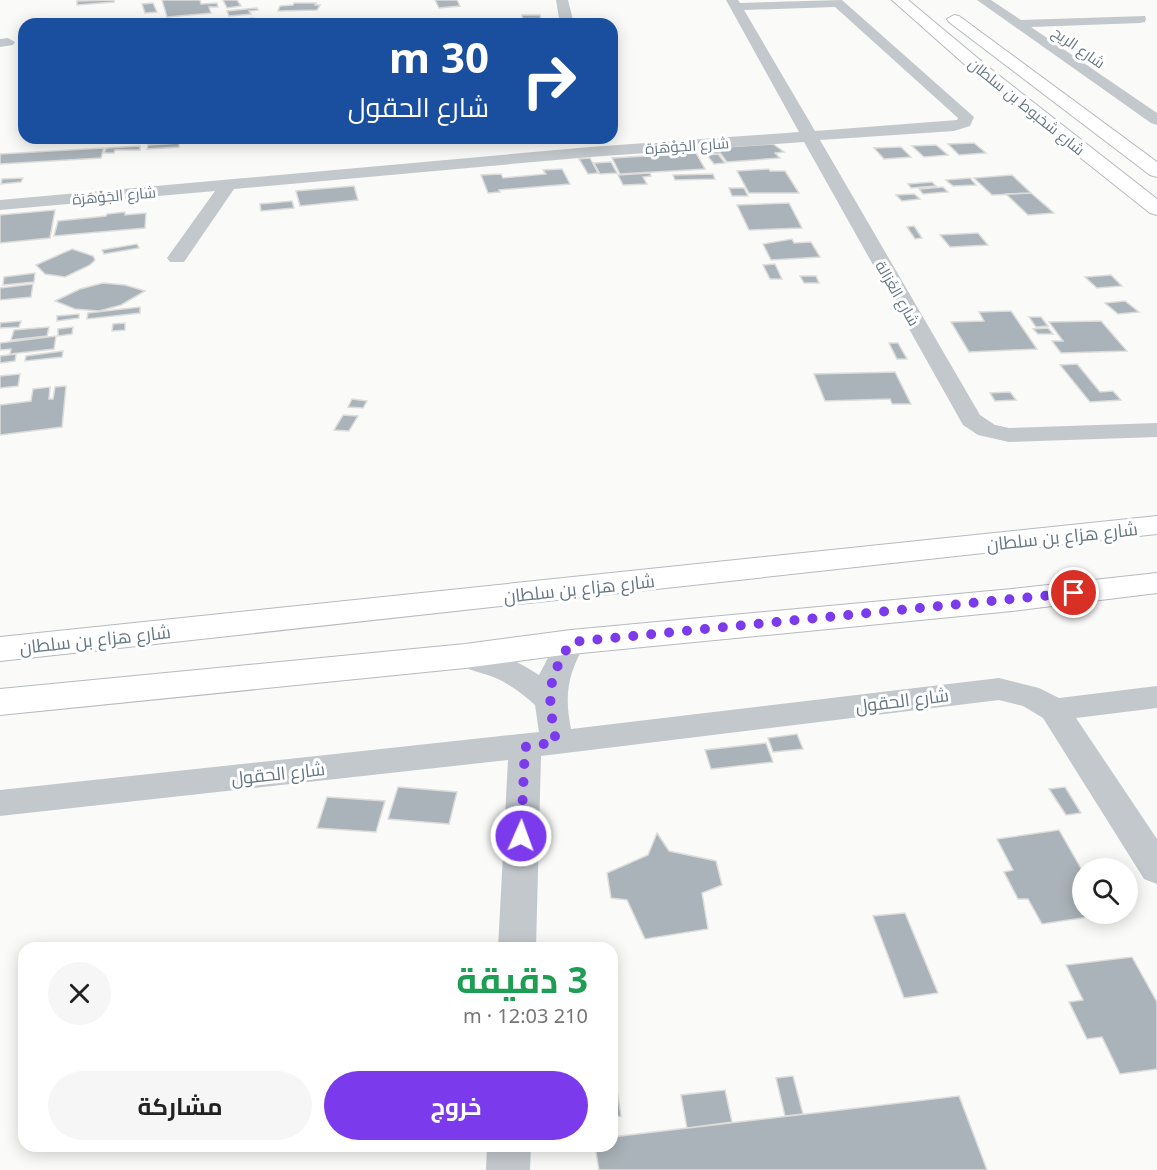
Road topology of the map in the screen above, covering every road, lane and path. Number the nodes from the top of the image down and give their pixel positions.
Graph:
1 (562, 0) edge
2 (899, 0) edge
3 (983, 0) edge
4 (836, 2) edge
5 (734, 3) edge
6 (1123, 6) dead end
7 (938, 7) dead end
8 (566, 18) edge
9 (1017, 24) junction
10 (1157, 120) edge
11 (809, 136) junction
12 (613, 144) edge
13 (618, 144) edge
14 (589, 145) edge
15 (1157, 171) edge
16 (228, 185) junction
17 (0, 205) edge
18 (1155, 212) edge
19 (177, 258) dead end
20 (1157, 430) edge
21 (1157, 511) edge
22 (1157, 525) edge
23 (1157, 562) edge
24 (1157, 583) edge
25 (948, 606) junction
26 (382, 609) junction
27 (571, 642) junction
28 (0, 649) edge
29 (465, 656) junction
30 (1157, 697) edge
31 (549, 699) junction
32 (0, 702) edge
33 (1054, 710) junction
34 (541, 744) junction
35 (0, 803) edge
36 (1157, 869) edge
37 (518, 942) edge
38 (508, 1152) edge
39 (508, 1170) edge

1 - 8 street
2 - 18 main road, شارع شخبوط بن سلطان
3 - 9 street, شارع الريح
4 - 5 street
4 - 11 street, شارع الجَوْهَرَة
5 - 11 street, شارع الغَزالة
6 - 9 street
7 - 15 main road, شارع شخبوط بن سلطان
9 - 10 street, شارع الريح
11 - 13 street, شارع الجَوْهَرَة
11 - 20 street, شارع الغَزالة
12 - 14 street, شارع الجَوْهَرَة
14 - 16 street, شارع الجَوْهَرَة
16 - 17 street, شارع الجَوْهَرَة
16 - 19 street
21 - 26 main road
22 - 26 main road, شارع هزاع بن سلطان
23 - 25 main road
24 - 25 main road
25 - 27 main road
26 - 28 main road, شارع هزاع بن سلطان
27 - 29 main road
27 - 31 street
29 - 31 street
29 - 32 main road
30 - 33 street
31 - 34 street
33 - 34 street, شارع الحقول
33 - 36 street, شارع الحقول
34 - 35 street, شارع الحقول
34 - 37 street
38 - 39 street

